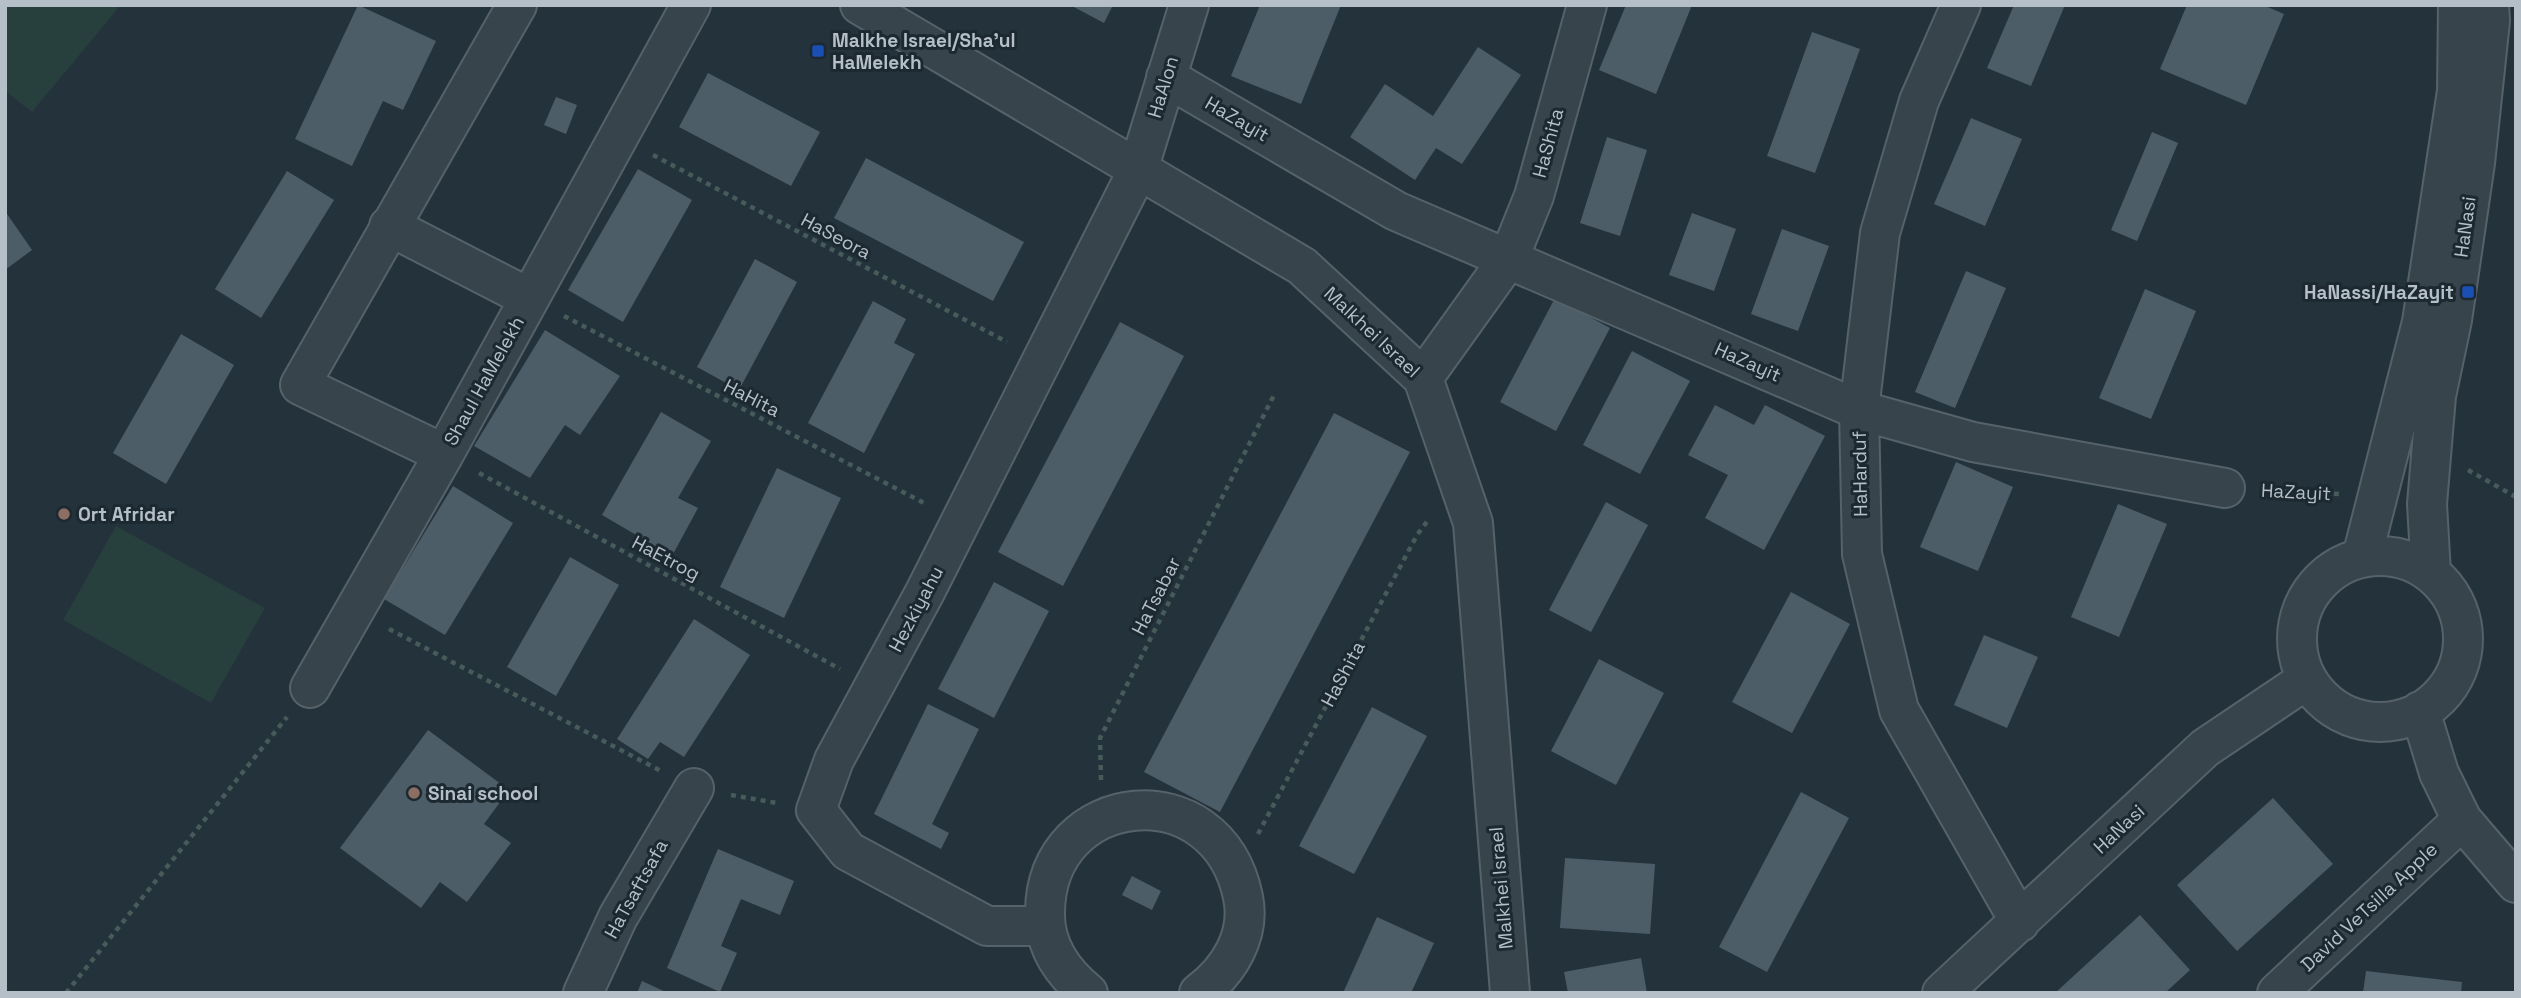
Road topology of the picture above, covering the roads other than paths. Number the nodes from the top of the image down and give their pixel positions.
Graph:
1 (517, 5) edge
2 (691, 5) edge
3 (860, 5) edge
4 (1189, 5) edge
5 (1587, 5) edge
6 (1961, 5) edge
7 (2458, 5) edge
8 (2489, 5) edge
9 (906, 16) edge
10 (1166, 77) junction
11 (1138, 170) junction
12 (389, 226) junction
13 (1509, 258) junction
14 (529, 298) junction
15 (1423, 379) junction
16 (1859, 411) junction
17 (444, 454) junction
18 (2225, 488) road end
19 (2362, 557) junction
20 (2431, 573) junction
21 (2306, 680) junction
22 (310, 688) road end
23 (2420, 712) junction
24 (694, 788) road end
25 (2462, 820) junction
26 (2516, 883) edge
27 (2020, 922) junction
28 (1045, 926) junction
29 (583, 993) edge
30 (1088, 993) edge
31 (1199, 993) edge
32 (1510, 993) edge
33 (1942, 993) edge
34 (2277, 993) edge

1 - 12 street, Shaul HaMelekh
2 - 14 street, Shaul HaMelekh
3 - 9 street, Malkhei Israel
4 - 10 street, HaAlon
5 - 13 street, HaShita
6 - 16 street, HaHarduf
7 - 19 street, HaNasi
8 - 20 street, HaNasi
9 - 11 street, Malkhei Israel
10 - 11 street, HaAlon
10 - 13 street, HaZayit
11 - 15 street, Malkhei Israel
11 - 28 street, Hezkiyahu
12 - 14 street
12 - 17 street, Shaul HaMelekh
13 - 15 street, HaShita
13 - 16 street, HaZayit
14 - 17 street, Shaul HaMelekh
15 - 32 street, Malkhei Israel
16 - 18 street, HaZayit
16 - 27 street, HaHarduf
17 - 22 street
19 - 20 street
19 - 21 street
20 - 23 street
21 - 23 street
21 - 27 street, HaNasi
23 - 25 street
24 - 29 street, HaTsaftsafa
25 - 26 street
25 - 34 street, David VeTsilla Apple
27 - 33 street, HaNasi
28 - 30 street
28 - 31 street

